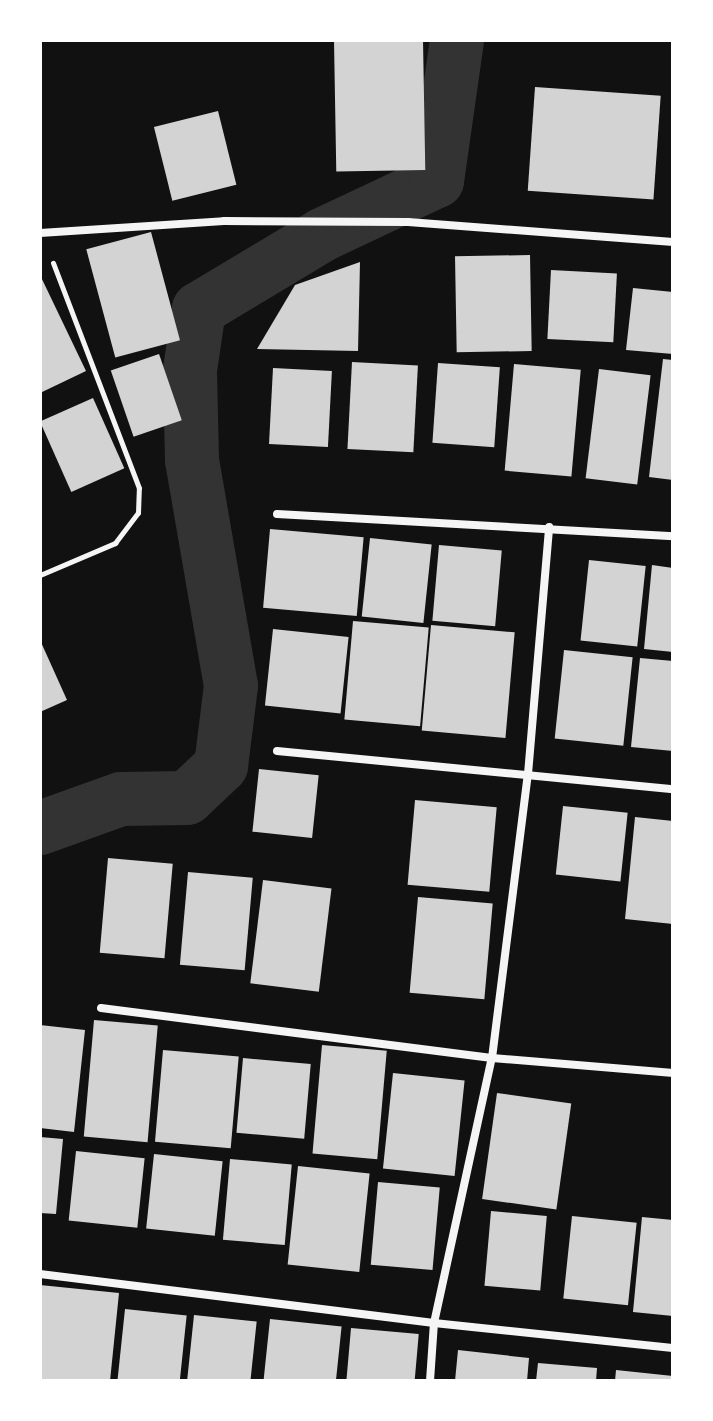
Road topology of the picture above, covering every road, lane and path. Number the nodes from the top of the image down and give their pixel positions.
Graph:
1 (41, 231) edge
2 (673, 242) edge
3 (277, 514) dead end
4 (549, 527) junction
5 (673, 536) edge
6 (40, 575) edge
7 (277, 751) dead end
8 (528, 774) junction
9 (673, 789) edge
10 (101, 1008) dead end
11 (492, 1058) junction
12 (673, 1073) edge
13 (40, 1274) edge
14 (434, 1323) junction
15 (673, 1348) edge
16 (430, 1381) edge

1 - 2 street
1 - 6 path
3 - 4 street
4 - 5 street
4 - 8 street
7 - 8 street
8 - 9 street
8 - 11 street
10 - 11 street
11 - 12 street
11 - 14 street
13 - 14 street
14 - 15 street
14 - 16 street

